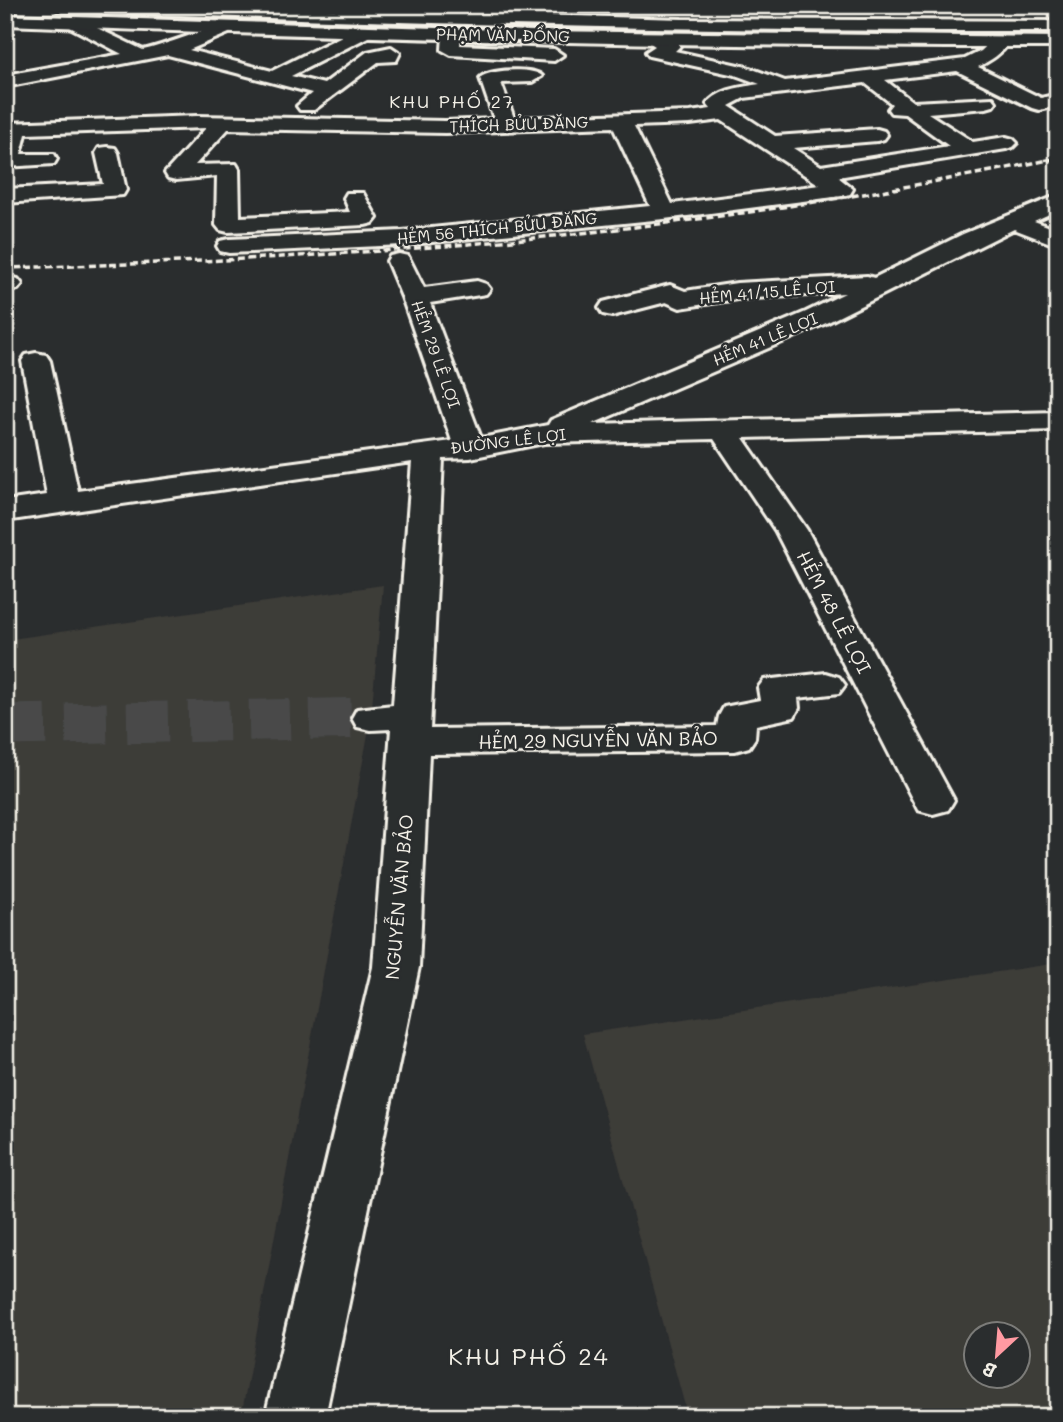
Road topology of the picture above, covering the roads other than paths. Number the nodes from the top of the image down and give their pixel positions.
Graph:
1 (57, 5) edge
2 (5, 20) edge
3 (76, 23) junction
4 (913, 26) junction
5 (1058, 26) edge
6 (223, 29) junction
7 (364, 32) junction
8 (452, 34) junction
9 (651, 38) junction
10 (768, 39) junction
11 (1001, 42) junction
12 (1058, 42) edge
13 (169, 50) junction
14 (391, 53) dead end
15 (138, 55) junction
16 (554, 55) dead end
17 (707, 64) junction
18 (960, 65) junction
19 (533, 76) dead end
20 (868, 76) junction
21 (274, 77) junction
22 (5, 81) edge
23 (782, 86) junction
24 (328, 91) junction
25 (1058, 100) edge
26 (986, 102) dead end
27 (908, 108) junction
28 (886, 110) dead end
29 (724, 113) junction
30 (621, 121) junction
31 (786, 122) dead end
32 (222, 123) junction
33 (281, 125) junction
34 (506, 125) junction
35 (745, 126) junction
36 (11, 128) edge
37 (877, 135) dead end
38 (773, 143) junction
39 (1006, 143) dead end
40 (970, 149) junction
41 (107, 153) dead end
42 (46, 159) dead end
43 (820, 173) junction
44 (5, 196) edge
45 (355, 198) dead end
46 (1058, 202) edge
47 (664, 212) junction
48 (392, 219) dead end
49 (1014, 220) junction
50 (451, 233) junction
51 (1058, 239) edge
52 (229, 246) dead end
53 (399, 261) dead end
54 (883, 284) junction
55 (477, 289) dead end
56 (415, 296) junction
57 (612, 308) dead end
58 (36, 361) dead end
59 (1058, 421) edge
60 (723, 430) junction
61 (544, 434) junction
62 (449, 450) junction
63 (64, 502) junction
64 (5, 511) edge
65 (827, 685) dead end
66 (397, 725) junction
67 (933, 800) dead end
68 (295, 1417) edge

1 - 4 main road, PHẠM VĂN ĐỒNG
2 - 3 main road, PHẠM VĂN ĐỒNG
3 - 6 main road, PHẠM VĂN ĐỒNG
3 - 15 main road
4 - 5 main road, PHẠM VĂN ĐỒNG
4 - 11 main road
6 - 7 main road, PHẠM VĂN ĐỒNG
6 - 13 main road
7 - 8 main road, PHẠM VĂN ĐỒNG
7 - 21 main road
8 - 9 main road, PHẠM VĂN ĐỒNG
8 - 16 main road
9 - 10 main road, PHẠM VĂN ĐỒNG
9 - 17 main road
10 - 11 main road, PHẠM VĂN ĐỒNG
10 - 17 main road
11 - 12 main road
11 - 18 main road
13 - 15 main road
13 - 21 main road
14 - 24 main road
15 - 22 main road
17 - 23 main road
18 - 20 main road
18 - 25 main road
19 - 34 main road
20 - 23 main road
20 - 27 main road
21 - 24 main road
23 - 29 main road
24 - 33 main road
26 - 27 main road
27 - 28 main road
27 - 40 main road
29 - 30 main road, THÍCH BỬU ĐĂNG
29 - 35 main road
30 - 34 main road, THÍCH BỬU ĐĂNG
30 - 47 main road
31 - 35 main road
32 - 33 main road, THÍCH BỬU ĐĂNG
32 - 36 main road, THÍCH BỬU ĐĂNG
32 - 45 main road
33 - 34 main road, THÍCH BỬU ĐĂNG
35 - 38 main road
36 - 42 main road
37 - 38 main road
38 - 43 main road
39 - 40 main road
40 - 43 main road
41 - 44 main road
43 - 47 main road, HẺM 56 THÍCH BỬU ĐĂNG
46 - 49 main road, HẺM 41 LÊ LỢI
47 - 50 main road, HẺM 56 THÍCH BỬU ĐĂNG
48 - 50 main road
49 - 51 main road
49 - 54 main road, HẺM 41 LÊ LỢI
50 - 52 main road, HẺM 56 THÍCH BỬU ĐĂNG
53 - 56 main road, HẺM 29 LÊ LỢI
54 - 57 main road, HẺM 41/15 LÊ LỢI
54 - 61 main road, HẺM 41 LÊ LỢI
55 - 56 main road
56 - 62 main road, HẺM 29 LÊ LỢI
58 - 63 main road
59 - 60 main road, ĐƯỜNG LÊ LỢI
60 - 61 main road, ĐƯỜNG LÊ LỢI
60 - 67 main road, HẺM 48 LÊ LỢI
61 - 62 main road, ĐƯỜNG LÊ LỢI
62 - 63 main road, ĐƯỜNG LÊ LỢI
62 - 66 main road, NGUYỄN VĂN BẢO
63 - 64 main road, ĐƯỜNG LÊ LỢI
65 - 66 main road, HẺM 29 NGUYỄN VĂN BẢO
66 - 68 main road, NGUYỄN VĂN BẢO

